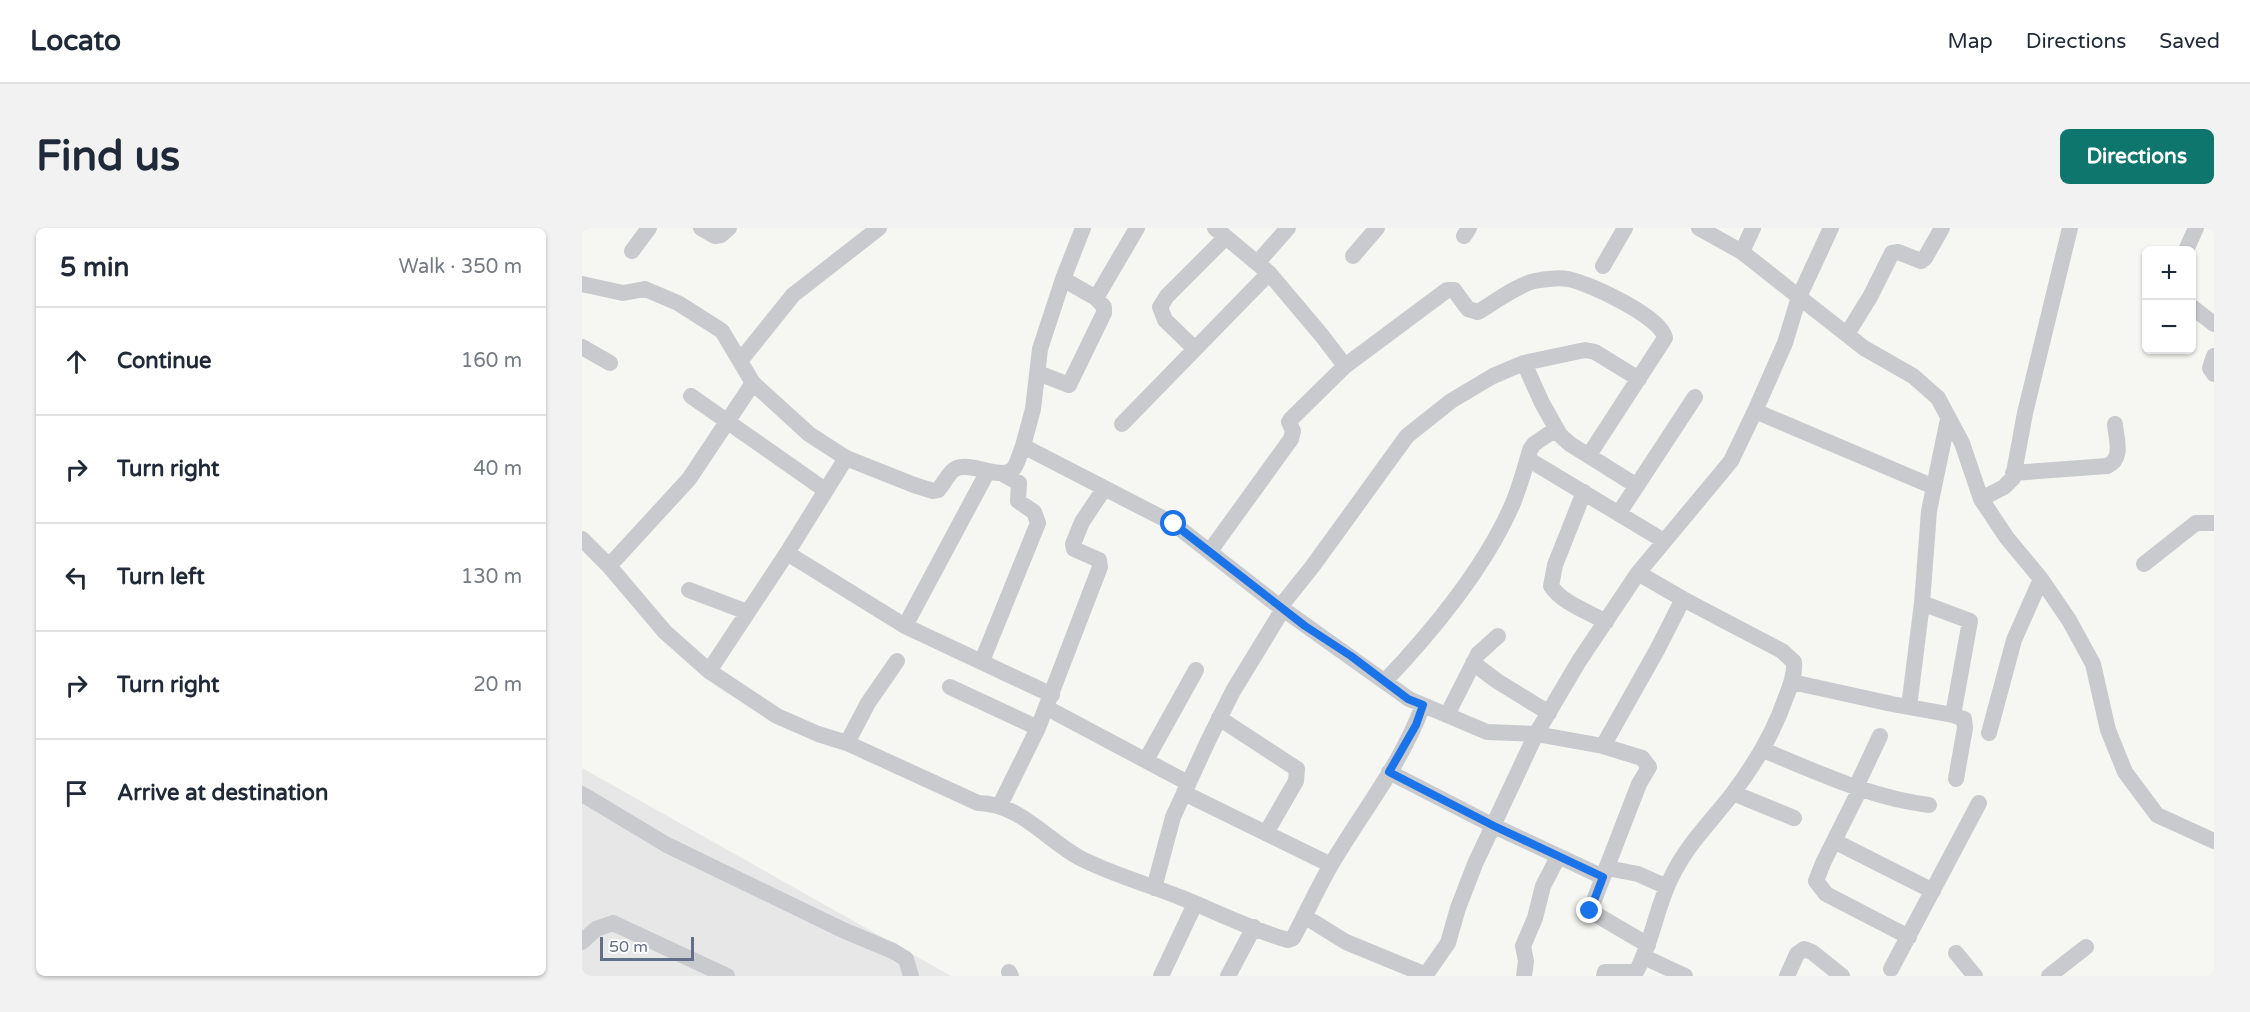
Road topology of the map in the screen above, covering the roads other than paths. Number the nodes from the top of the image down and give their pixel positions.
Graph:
1 (649, 228) edge
2 (701, 228) edge
3 (729, 228) edge
4 (1083, 228) edge
5 (1137, 228) edge
6 (1288, 228) edge
7 (1377, 228) edge
8 (1625, 228) edge
9 (1700, 228) edge
10 (1753, 228) edge
11 (1831, 228) edge
12 (1942, 228) edge
13 (2070, 228) edge
14 (2196, 228) edge
15 (874, 229) edge
16 (1220, 233) edge
17 (2188, 246) edge
18 (632, 251) dead end
19 (1742, 252) junction
20 (1353, 256) dead end
21 (1603, 266) dead end
22 (1263, 267) junction
23 (1063, 279) junction
24 (582, 284) edge
25 (1799, 297) junction
26 (1096, 298) junction
27 (2196, 310) edge
28 (2214, 324) edge
29 (1847, 334) junction
30 (582, 347) edge
31 (1194, 348) junction
32 (2214, 356) edge
33 (741, 361) junction
34 (610, 363) dead end
35 (1524, 363) junction
36 (1345, 366) junction
37 (1038, 373) junction
38 (2214, 374) edge
39 (1639, 379) junction
40 (753, 383) junction
41 (691, 396) dead end
42 (1695, 397) dead end
43 (1755, 411) junction
44 (1948, 419) junction
45 (728, 422) junction
46 (1122, 424) dead end
47 (2115, 424) dead end
48 (1556, 429) junction
49 (1023, 446) junction
50 (1589, 455) junction
51 (846, 458) junction
52 (1528, 459) junction
53 (995, 472) junction
54 (2013, 473) junction
55 (1637, 486) junction
56 (1934, 487) junction
57 (1104, 489) junction
58 (825, 490) junction
59 (1584, 492) junction
60 (1981, 499) junction
61 (1618, 513) junction
62 (2214, 523) edge
63 (582, 540) edge
64 (1664, 541) junction
65 (1210, 551) junction
66 (787, 553) junction
67 (2144, 564) dead end
68 (609, 566) junction
69 (1638, 573) junction
70 (2041, 579) junction
71 (689, 590) dead end
72 (1683, 599) junction
73 (1922, 603) junction
74 (1282, 608) junction
75 (747, 612) junction
76 (1606, 622) junction
77 (905, 626) junction
78 (1498, 636) dead end
79 (897, 661) dead end
80 (981, 661) junction
81 (1473, 663) junction
82 (709, 670) junction
83 (1196, 670) dead end
84 (1384, 681) junction
85 (1792, 682) junction
86 (950, 687) dead end
87 (1050, 701) junction
88 (1423, 705) junction
89 (1909, 707) junction
90 (1549, 713) junction
91 (1447, 715) junction
92 (1953, 715) junction
93 (1220, 718) junction
94 (1038, 728) junction
95 (1989, 733) dead end
96 (1536, 734) junction
97 (1880, 736) dead end
98 (847, 742) junction
99 (1603, 747) junction
100 (1763, 750) junction
101 (1146, 760) junction
102 (1389, 772) junction
103 (1956, 780) dead end
104 (1186, 788) junction
105 (1858, 788) junction
106 (1733, 793) junction
107 (582, 794) edge
108 (1979, 803) dead end
109 (1929, 805) dead end
110 (1000, 806) junction
111 (1794, 818) dead end
112 (1494, 826) junction
113 (1266, 833) junction
114 (1834, 841) junction
115 (2214, 841) edge
116 (1558, 857) junction
117 (1331, 864) junction
118 (1605, 873) junction
119 (1667, 887) junction
120 (1154, 888) junction
121 (1933, 891) junction
122 (1195, 903) junction
123 (1304, 916) junction
124 (1254, 927) junction
125 (1909, 937) junction
126 (582, 942) edge
127 (2086, 948) dead end
128 (1646, 951) junction
129 (1956, 953) dead end
130 (1891, 969) dead end
131 (1425, 975) edge
132 (727, 976) edge
133 (911, 976) edge
134 (1161, 976) edge
135 (1228, 976) edge
136 (1524, 976) edge
137 (1604, 976) edge
138 (1684, 976) edge
139 (1787, 976) edge
140 (1842, 976) edge
141 (1975, 976) edge
142 (2049, 976) edge

1 - 18 street
2 - 3 street
4 - 23 street
5 - 26 street
6 - 22 street
7 - 20 street
8 - 21 street
9 - 19 street
10 - 19 street
11 - 25 street
12 - 29 street
13 - 54 street
14 - 17 street
15 - 33 street
16 - 22 street
16 - 31 street
19 - 25 street
22 - 31 street
22 - 36 street
23 - 26 street
23 - 37 street
24 - 33 street
25 - 29 street
25 - 43 street
26 - 37 street
27 - 28 street
29 - 44 street
30 - 34 street
31 - 46 street
32 - 38 street
33 - 40 street
35 - 39 street
35 - 48 street
35 - 74 street
36 - 39 street
36 - 65 street
37 - 49 street
39 - 50 street
40 - 45 street
40 - 51 street
41 - 45 street
42 - 55 street
43 - 56 street
43 - 64 street
44 - 56 street
44 - 60 street
45 - 58 street
45 - 68 street
47 - 54 street
48 - 50 street
48 - 52 street
49 - 53 street
49 - 57 street
50 - 55 street
51 - 53 street
51 - 58 street
52 - 59 street
52 - 84 street
53 - 77 street
53 - 80 street
54 - 60 street
55 - 61 street
56 - 73 street
57 - 65 street
57 - 87 street
58 - 66 street
59 - 61 street
59 - 76 street
60 - 70 street
61 - 64 street
62 - 67 street
63 - 68 street
64 - 69 street
65 - 74 street
66 - 75 street
66 - 77 street
68 - 82 street
69 - 72 street
69 - 76 street
70 - 95 street
70 - 115 street
71 - 75 street
72 - 85 street
72 - 99 street
73 - 89 street
73 - 92 street
74 - 84 street
74 - 93 street
75 - 82 street
76 - 90 street
77 - 80 street
78 - 81 street
79 - 98 street
80 - 87 street
81 - 90 street
81 - 91 street
82 - 98 street
83 - 101 street
84 - 88 street
85 - 89 street
85 - 100 street
86 - 94 street
87 - 94 street
87 - 101 street
88 - 91 street
88 - 102 street
89 - 92 street
90 - 96 street
91 - 96 street
92 - 103 street
93 - 104 street
93 - 113 street
94 - 110 street
96 - 99 street
96 - 112 street
97 - 105 street
98 - 110 street
99 - 118 street
100 - 105 street
100 - 106 street
101 - 104 street
102 - 112 street
102 - 117 street
104 - 113 street
104 - 120 street
105 - 109 street
105 - 114 street
106 - 111 street
106 - 119 street
107 - 133 street
108 - 121 street
110 - 120 street
112 - 116 street
112 - 131 street
113 - 117 street
114 - 121 street
114 - 125 street
116 - 118 street
116 - 136 street
117 - 123 street
118 - 119 street
118 - 128 street
119 - 128 street
120 - 122 street
121 - 125 street
122 - 124 street
122 - 134 street
123 - 124 street
123 - 131 street
124 - 135 street
125 - 130 street
126 - 132 street
127 - 142 street
128 - 137 street
128 - 138 street
129 - 141 street
139 - 140 street

